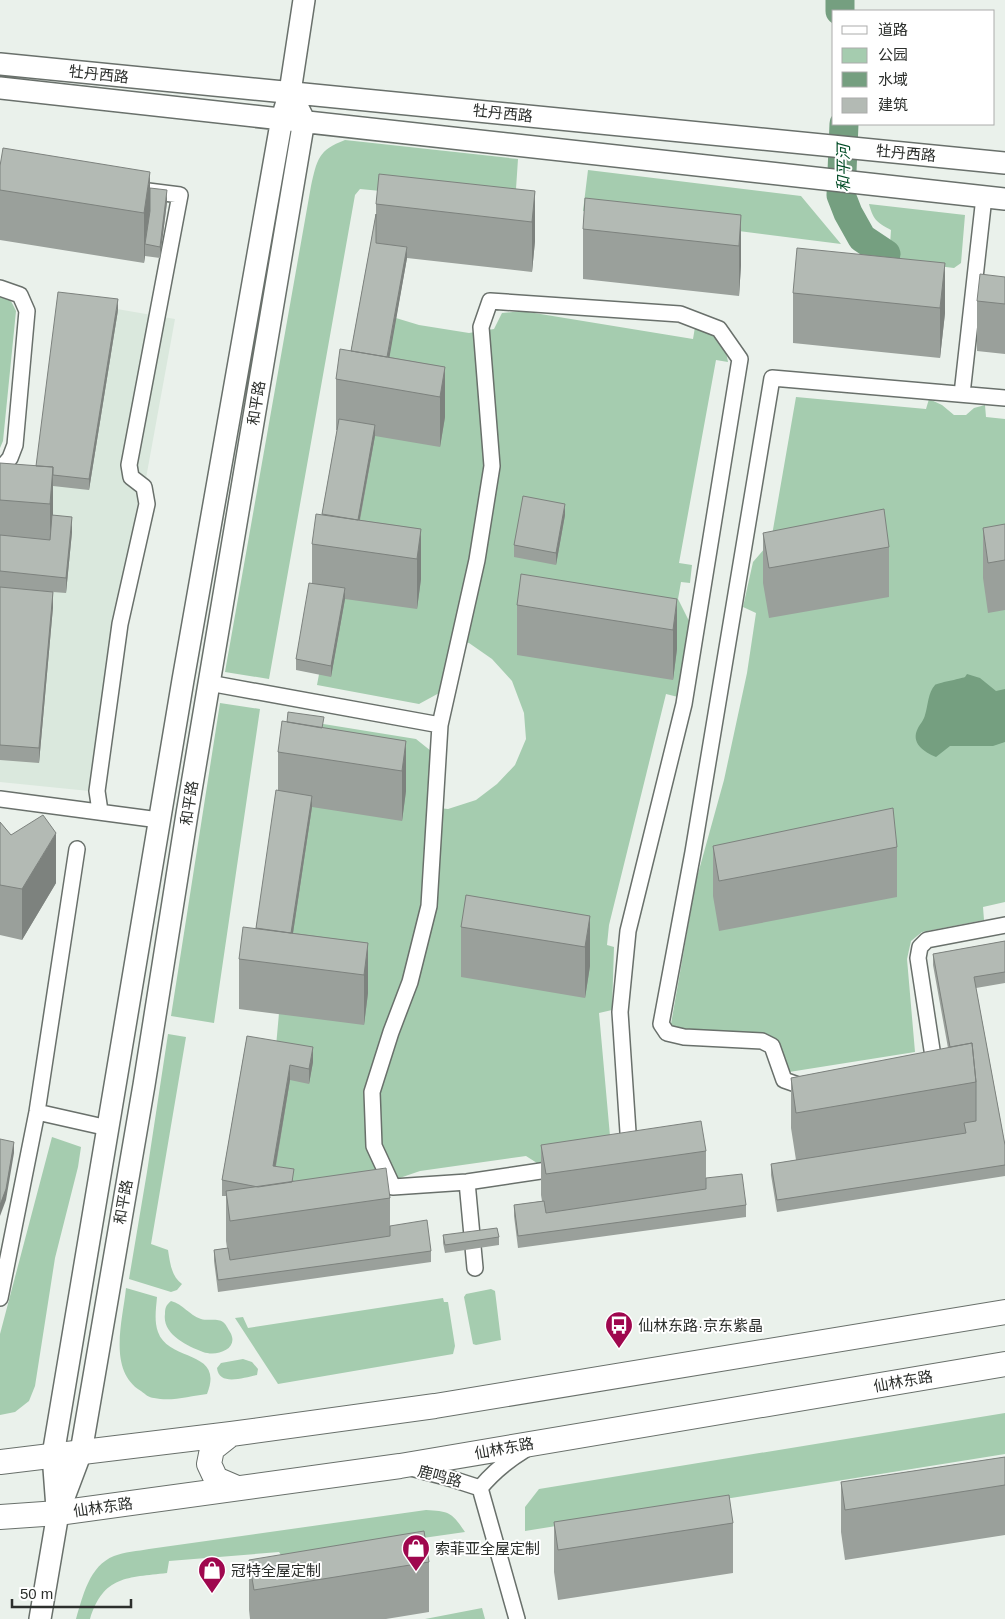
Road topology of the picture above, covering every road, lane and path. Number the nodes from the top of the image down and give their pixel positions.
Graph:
1 (304, 0) edge
2 (0, 64) edge
3 (0, 88) edge
4 (290, 92) junction
5 (282, 118) junction
6 (304, 120) junction
7 (1005, 162) edge
8 (133, 189) edge
9 (984, 197) junction
10 (1005, 199) edge
11 (0, 288) edge
12 (962, 394) junction
13 (1005, 398) edge
14 (0, 470) edge
15 (209, 683) junction
16 (440, 725) junction
17 (0, 799) edge
18 (100, 811) junction
19 (159, 820) junction
20 (77, 849) dead end
21 (1005, 925) edge
22 (916, 1067) edge
23 (823, 1083) edge
24 (36, 1112) junction
25 (108, 1128) junction
26 (467, 1182) junction
27 (475, 1268) dead end
28 (0, 1298) edge
29 (1005, 1312) edge
30 (1005, 1364) edge
31 (231, 1434) junction
32 (538, 1442) junction
33 (82, 1452) junction
34 (53, 1455) junction
35 (0, 1462) edge
36 (400, 1466) junction
37 (237, 1488) junction
38 (480, 1488) junction
39 (58, 1513) junction
40 (0, 1517) edge
41 (40, 1619) edge
42 (517, 1619) edge

1 - 4 street, 和平路
2 - 4 street, 牡丹西路
3 - 5 street, 牡丹西路
4 - 5 street, 和平路
4 - 6 street
4 - 7 street, 牡丹西路
5 - 6 street, 牡丹西路
5 - 19 street, 和平路
6 - 9 street, 牡丹西路
6 - 15 street, 和平路
8 - 18 street
9 - 10 street
9 - 12 street
11 - 14 street
12 - 13 street
12 - 23 street
15 - 16 street
15 - 33 street, 和平路
16 - 26 street
16 - 26 street
17 - 18 street
18 - 19 street
19 - 25 street, 和平路
20 - 24 street
21 - 22 street
24 - 25 street
24 - 28 street
25 - 34 street, 和平路
26 - 27 street
29 - 31 main road
30 - 32 main road, 仙林东路
31 - 33 main road
31 - 37 main road
32 - 36 main road, 仙林东路
32 - 38 street, 鹿鸣路
33 - 34 main road
33 - 39 street, 和平路
34 - 35 main road
34 - 39 street, 和平路
36 - 37 main road, 仙林东路
36 - 38 street, 鹿鸣路
37 - 39 main road, 仙林东路
38 - 42 street, 鹿鸣路
39 - 40 main road, 仙林东路
39 - 41 street, 和平路

